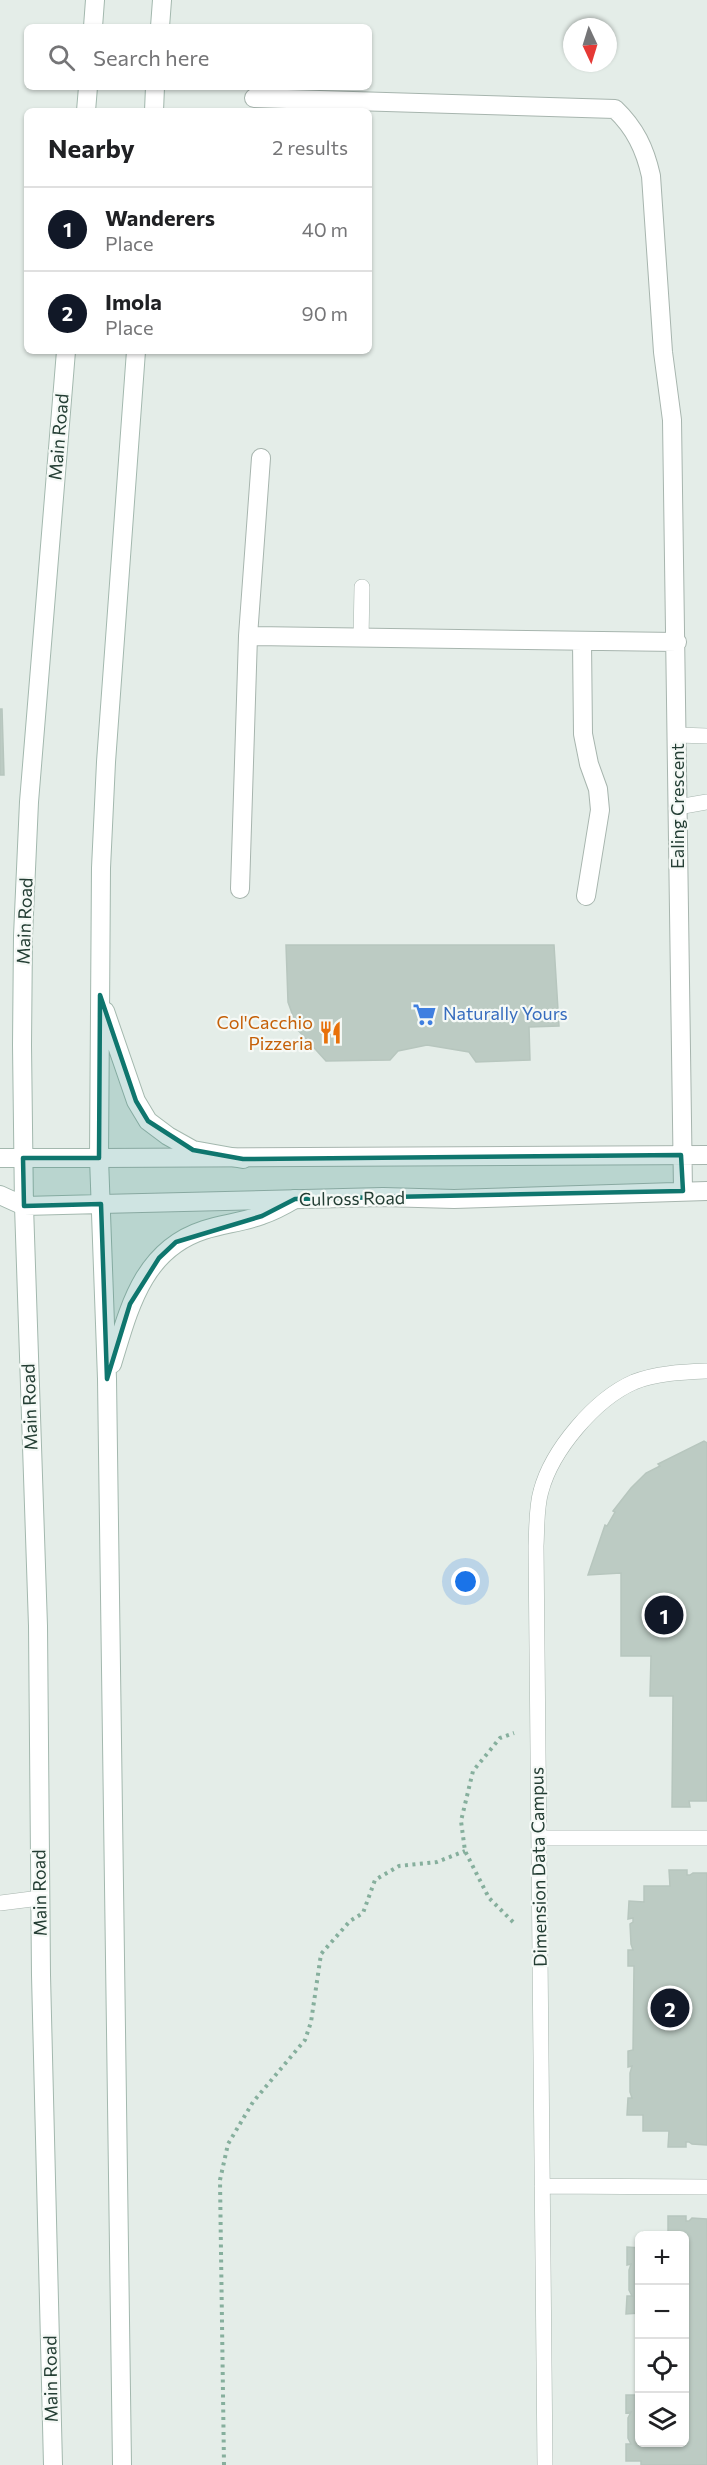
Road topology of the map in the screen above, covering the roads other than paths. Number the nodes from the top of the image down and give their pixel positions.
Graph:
1 (95, 0) edge
2 (162, 0) edge
3 (93, 24) edge
4 (160, 24) edge
5 (88, 90) edge
6 (155, 90) edge
7 (254, 98) dead end
8 (86, 108) edge
9 (154, 108) edge
10 (66, 354) edge
11 (136, 354) edge
12 (261, 458) dead end
13 (362, 587) dead end
14 (248, 636) junction
15 (361, 638) junction
16 (582, 642) junction
17 (676, 642) junction
18 (678, 735) junction
19 (707, 736) edge
20 (707, 802) edge
21 (678, 807) junction
22 (240, 889) dead end
23 (586, 896) dead end
24 (100, 996) junction
25 (681, 1155) junction
26 (707, 1155) edge
27 (0, 1158) edge
28 (23, 1158) junction
29 (99, 1158) junction
30 (243, 1159) junction
31 (683, 1191) junction
32 (707, 1191) edge
33 (0, 1195) edge
34 (296, 1199) junction
35 (101, 1203) junction
36 (24, 1206) junction
37 (707, 1371) edge
38 (107, 1379) junction
39 (538, 1838) junction
40 (707, 1838) edge
41 (40, 1898) junction
42 (0, 1903) edge
43 (542, 2186) junction
44 (707, 2187) edge
45 (53, 2465) edge
46 (122, 2465) edge
47 (545, 2465) edge

1 - 3 main road
2 - 4 main road
5 - 8 main road
6 - 9 main road
7 - 17 main road, Ealing Crescent
10 - 28 main road, Main Road
11 - 24 main road
12 - 14 main road
13 - 15 lane
14 - 15 main road
14 - 22 main road
15 - 16 main road
16 - 17 main road
16 - 23 main road
17 - 18 main road, Ealing Crescent
18 - 19 lane
18 - 21 main road, Ealing Crescent
20 - 21 lane
21 - 25 main road, Ealing Crescent
24 - 29 main road
24 - 30 main road
25 - 26 main road
25 - 30 main road
25 - 31 main road, Ealing Crescent
27 - 28 main road
28 - 29 main road
28 - 36 main road, Main Road
29 - 30 main road
29 - 35 main road
31 - 32 main road, Culross Road
31 - 34 main road, Culross Road
33 - 36 main road, Culross Road
34 - 35 main road, Culross Road
34 - 38 main road
35 - 36 main road, Culross Road
35 - 38 main road
36 - 41 main road, Main Road
37 - 39 lane, Dimension Data Campus
38 - 46 main road
39 - 40 lane
39 - 43 lane, Dimension Data Campus
41 - 42 lane
41 - 45 main road, Main Road
43 - 44 lane
43 - 47 lane, Dimension Data Campus

